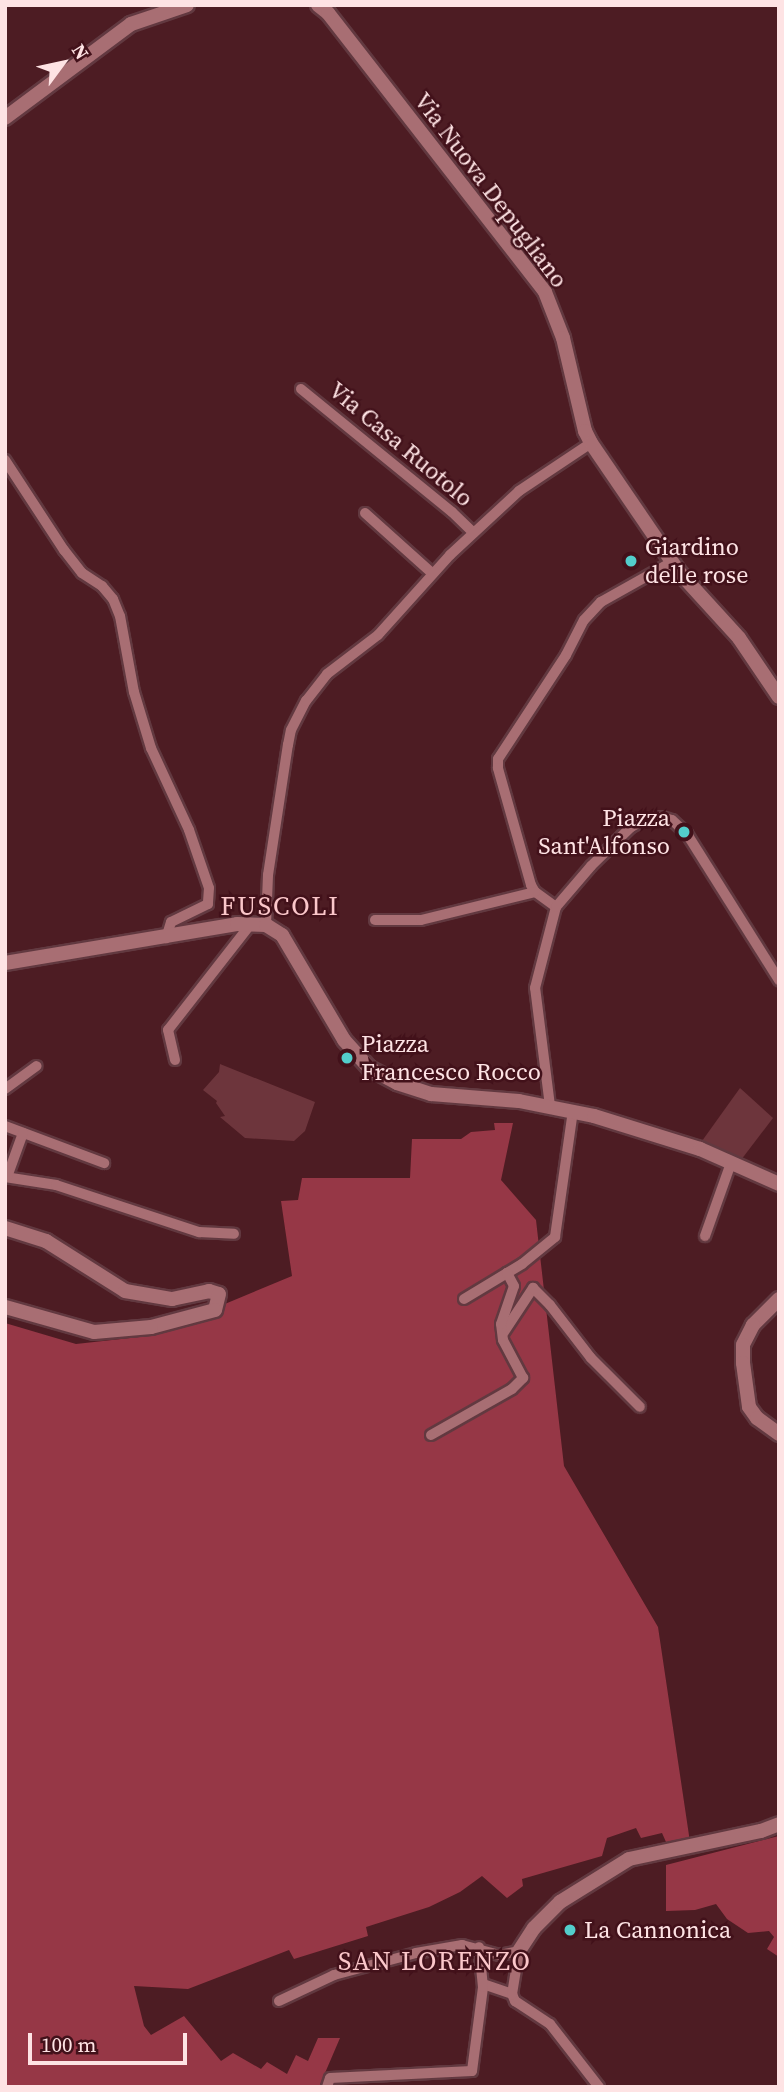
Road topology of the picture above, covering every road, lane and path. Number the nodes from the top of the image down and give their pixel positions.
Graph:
1 (187, 5) edge
2 (318, 5) edge
3 (5, 118) edge
4 (301, 389) dead end
5 (591, 443) junction
6 (5, 460) edge
7 (365, 513) dead end
8 (474, 533) junction
9 (672, 562) junction
10 (433, 574) junction
11 (779, 697) edge
12 (535, 892) junction
13 (556, 907) junction
14 (375, 920) dead end
15 (250, 925) junction
16 (266, 925) junction
17 (166, 938) junction
18 (5, 963) edge
19 (779, 980) edge
20 (175, 1059) dead end
21 (37, 1066) dead end
22 (5, 1089) edge
23 (550, 1106) junction
24 (573, 1111) junction
25 (5, 1126) edge
26 (23, 1133) junction
27 (104, 1163) dead end
28 (731, 1163) junction
29 (6, 1177) edge
30 (779, 1184) edge
31 (5, 1228) edge
32 (234, 1234) dead end
33 (705, 1236) dead end
34 (507, 1273) junction
35 (464, 1299) dead end
36 (779, 1299) edge
37 (5, 1307) edge
38 (504, 1332) junction
39 (640, 1407) dead end
40 (779, 1434) edge
41 (431, 1435) dead end
42 (779, 1824) edge
43 (479, 1948) junction
44 (519, 1951) junction
45 (483, 1984) junction
46 (512, 1994) junction
47 (279, 2001) dead end
48 (327, 2087) edge
49 (599, 2087) edge

1 - 3 street
2 - 5 street, Via Nuova Depugliano
4 - 8 street, Via Casa Ruotolo
5 - 8 street, Via Casa Ruotolo
5 - 9 street, Via Nuova Depugliano
6 - 17 street
7 - 10 street
8 - 10 street, Via Casa Ruotolo
9 - 11 street, Via Nuova Depugliano
9 - 12 street
10 - 16 street, Via Casa Ruotolo
12 - 13 street
12 - 14 street
13 - 19 street
13 - 23 street
15 - 16 street
15 - 17 street
15 - 20 street
16 - 23 street
17 - 18 street
21 - 22 street
23 - 24 street
24 - 28 street
24 - 34 street
25 - 26 street
26 - 27 street
26 - 29 street
28 - 30 street
28 - 33 street
29 - 32 street
31 - 37 street
34 - 35 street
34 - 38 street
36 - 40 street
38 - 39 street
38 - 41 street
42 - 44 street
43 - 44 street
43 - 45 street
43 - 47 street
44 - 46 street
45 - 46 street
45 - 48 street
46 - 49 street

